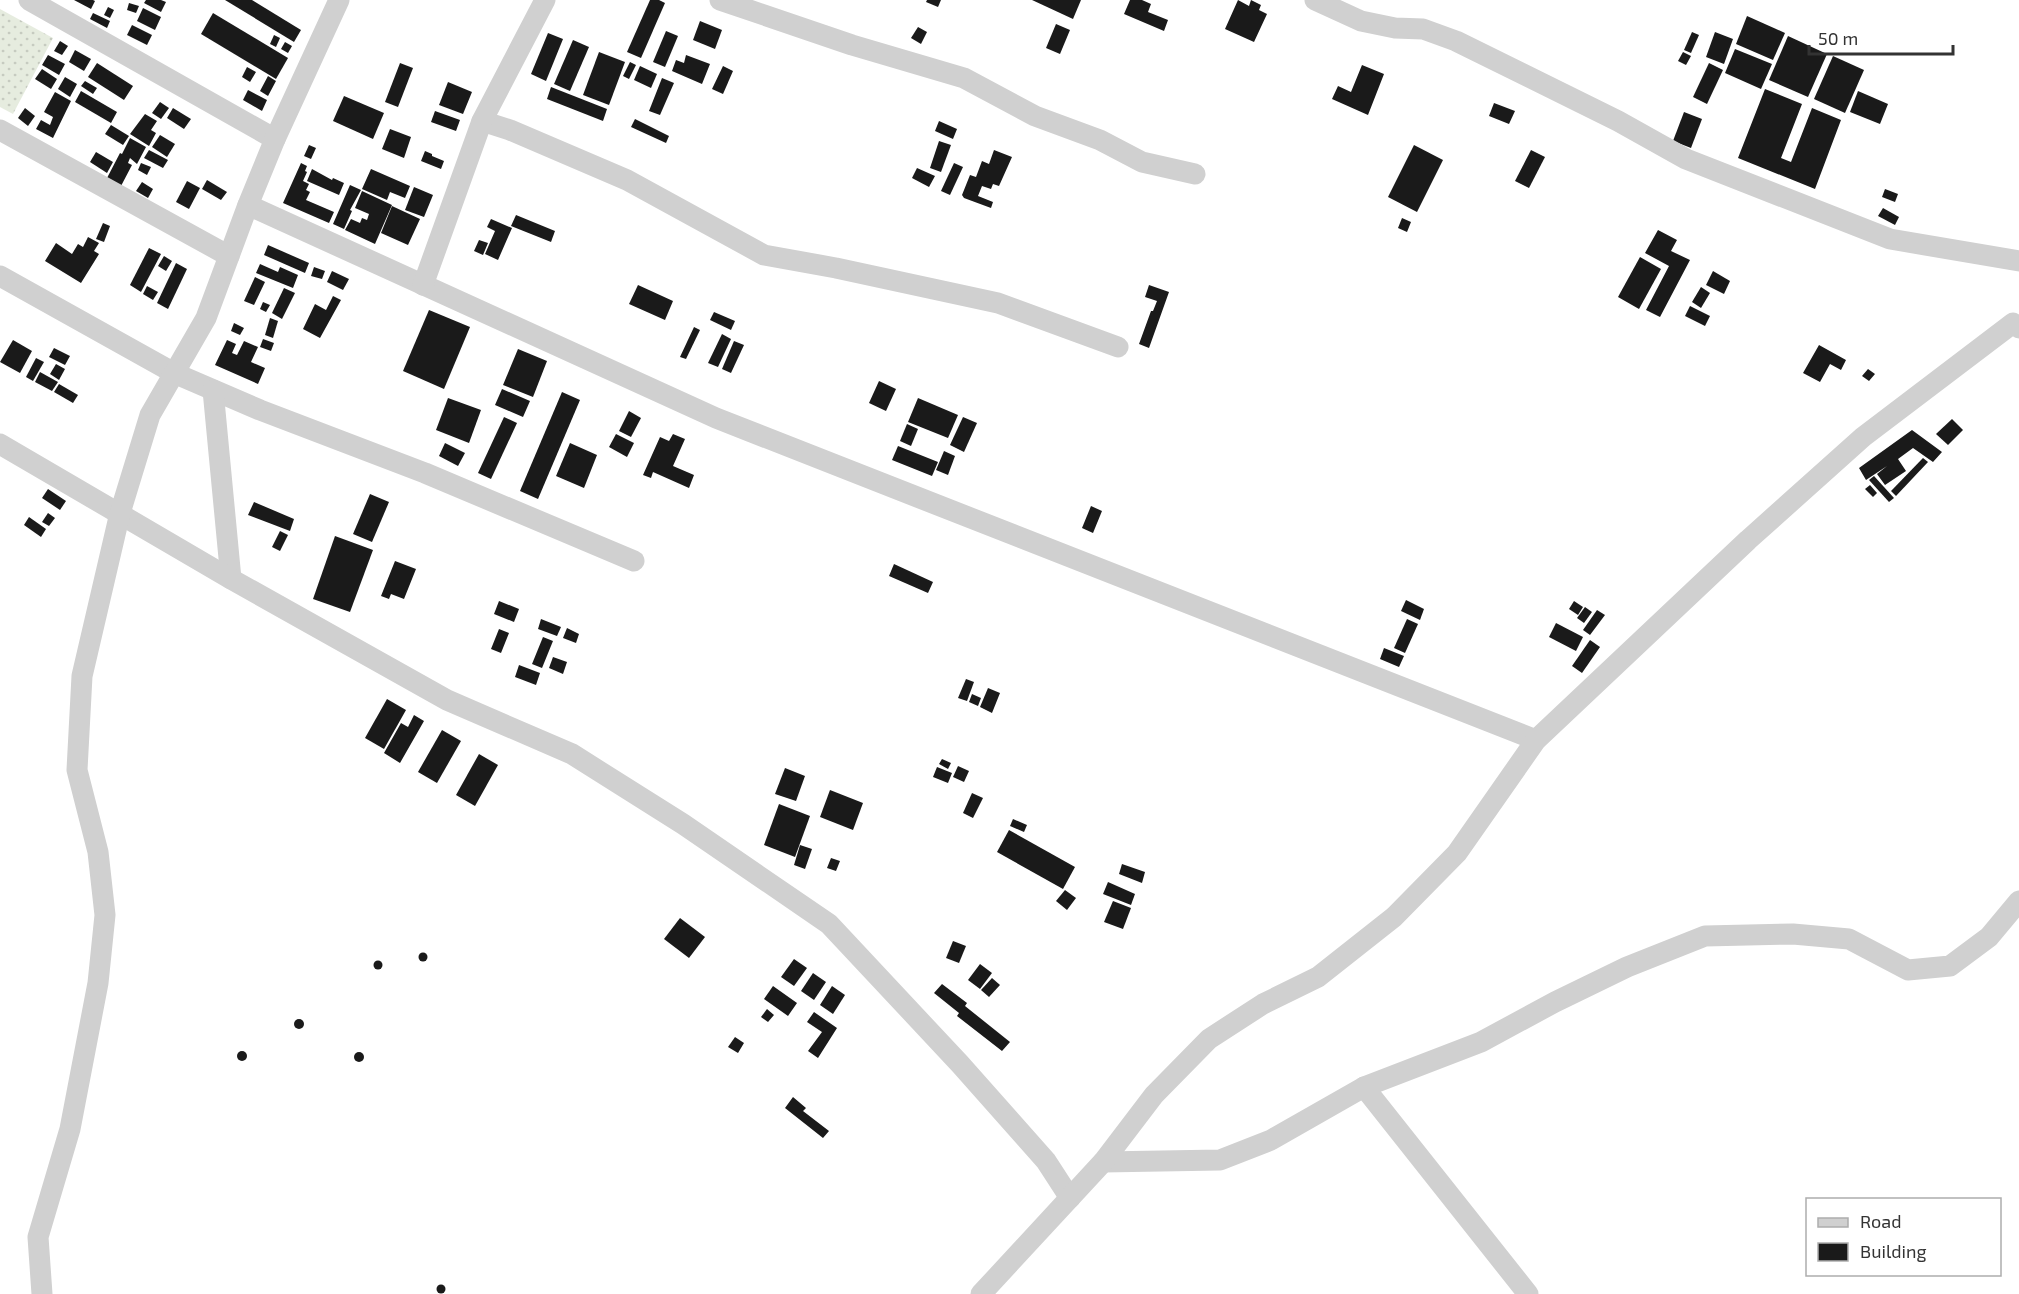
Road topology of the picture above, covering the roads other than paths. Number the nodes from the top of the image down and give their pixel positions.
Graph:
1 (29, 0) edge
2 (339, 0) edge
3 (545, 0) edge
4 (720, 0) edge
5 (1315, 0) edge
6 (482, 121) junction
7 (0, 130) edge
8 (275, 139) junction
9 (1194, 174) dead end
10 (248, 205) junction
11 (229, 256) junction
12 (2019, 261) edge
13 (0, 276) edge
14 (423, 285) junction
15 (2017, 322) edge
16 (1118, 347) dead end
17 (174, 373) junction
18 (213, 390) junction
19 (0, 444) edge
20 (120, 513) junction
21 (634, 561) dead end
22 (231, 579) junction
23 (1536, 740) junction
24 (2019, 901) edge
25 (1364, 1087) junction
26 (1103, 1162) junction
27 (1070, 1198) junction
28 (42, 1294) edge
29 (981, 1294) edge
30 (1528, 1294) edge

1 - 8 street
2 - 8 street
3 - 6 street
4 - 9 street
5 - 12 street
6 - 14 street
6 - 16 street
7 - 11 street
8 - 10 street
10 - 11 street
10 - 14 street
11 - 17 street
13 - 17 street
14 - 23 street
15 - 23 street
17 - 18 street
17 - 20 street
18 - 21 street
18 - 22 street
19 - 20 street
20 - 22 street
20 - 28 street
22 - 27 street
23 - 26 street
24 - 25 street
25 - 26 street
25 - 30 street
26 - 27 street
27 - 29 street

